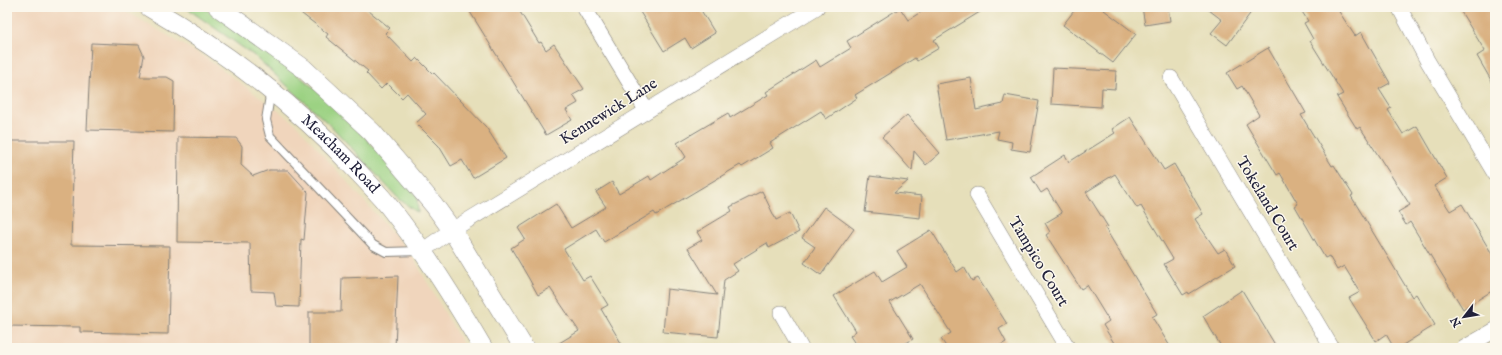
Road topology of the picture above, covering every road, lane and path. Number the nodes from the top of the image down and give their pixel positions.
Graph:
1 (149, 7) edge
2 (218, 7) edge
3 (584, 7) edge
4 (817, 7) edge
5 (1399, 7) edge
6 (1171, 78) dead end
7 (271, 90) junction
8 (646, 110) junction
9 (1495, 174) edge
10 (977, 195) dead end
11 (452, 230) junction
12 (422, 251) junction
13 (780, 313) dead end
14 (1495, 330) edge
15 (483, 348) edge
16 (524, 348) edge
17 (801, 348) edge
18 (1068, 348) edge
19 (1332, 348) edge
20 (1464, 348) edge

1 - 7 street, Meacham Road
2 - 11 street
3 - 8 street
4 - 8 street, Kennewick Lane
5 - 9 street
6 - 19 street, Tokeland Court
7 - 12 street, Meacham Road
7 - 12 lane
8 - 11 street, Kennewick Lane
10 - 18 street, Tampico Court
11 - 12 street, Kennewick Lane
11 - 16 street
12 - 15 street, Meacham Road
13 - 17 street
14 - 20 street

